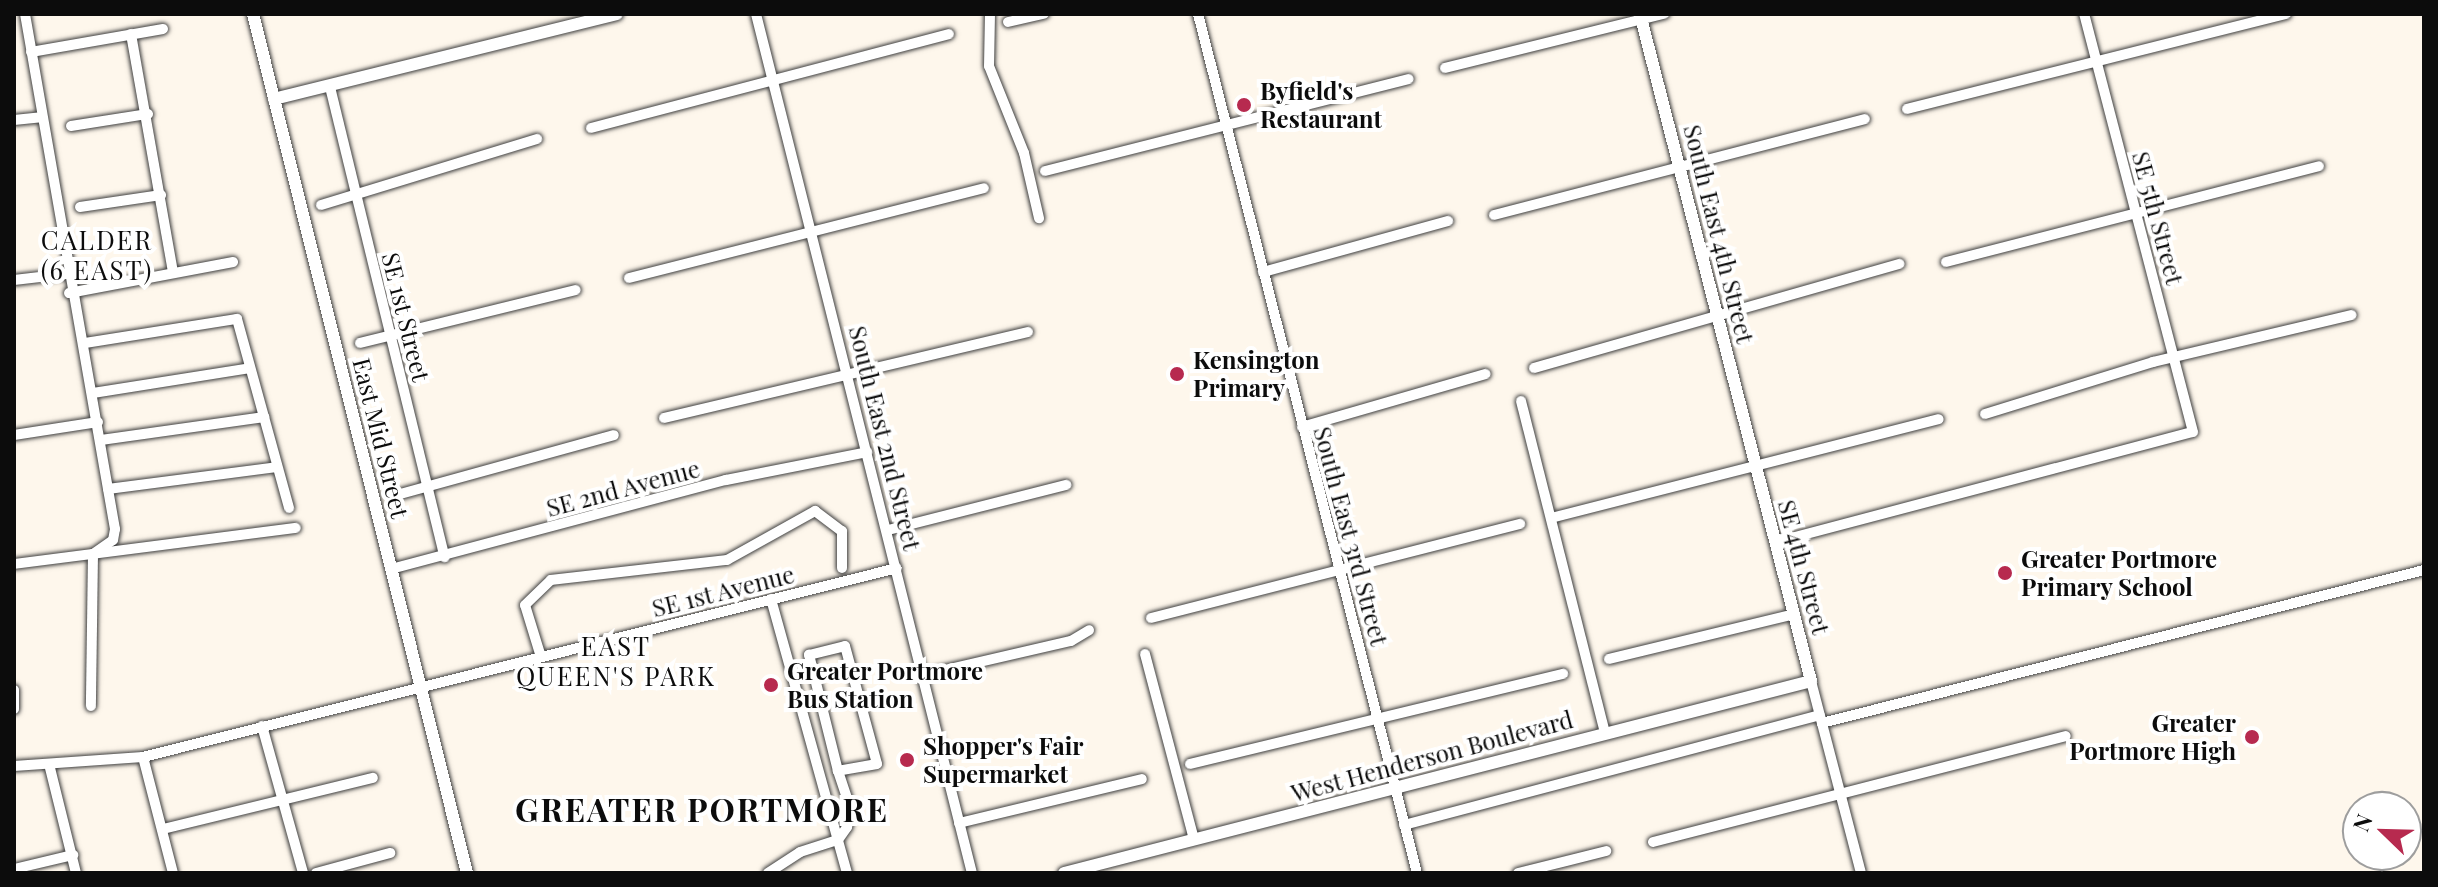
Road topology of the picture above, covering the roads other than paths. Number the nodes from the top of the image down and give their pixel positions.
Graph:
1 (25, 14) edge
2 (253, 14) edge
3 (617, 14) edge
4 (756, 14) edge
5 (990, 14) edge
6 (1044, 14) edge
7 (1198, 14) edge
8 (1664, 14) edge
9 (2084, 14) edge
10 (2286, 14) edge
11 (1641, 17) edge
12 (1008, 22) dead end
13 (163, 29) dead end
14 (131, 34) junction
15 (949, 34) dead end
16 (31, 52) junction
17 (2096, 62) junction
18 (1445, 68) dead end
19 (1409, 79) dead end
20 (774, 80) junction
21 (330, 87) junction
22 (274, 99) junction
23 (1907, 109) dead end
24 (148, 114) junction
25 (41, 117) junction
26 (1865, 119) dead end
27 (14, 120) edge
28 (1229, 124) junction
29 (71, 126) dead end
30 (591, 128) dead end
31 (537, 139) dead end
32 (2319, 166) dead end
33 (1680, 168) junction
34 (1045, 171) dead end
35 (984, 188) dead end
36 (161, 195) junction
37 (356, 196) junction
38 (321, 205) dead end
39 (80, 207) dead end
40 (2135, 209) junction
41 (1494, 215) dead end
42 (1039, 218) dead end
43 (1448, 221) dead end
44 (811, 230) junction
45 (233, 262) dead end
46 (1946, 262) dead end
47 (1900, 264) dead end
48 (173, 272) junction
49 (1263, 272) junction
50 (66, 274) junction
51 (629, 278) dead end
52 (14, 280) edge
53 (576, 290) dead end
54 (69, 293) junction
55 (2352, 315) dead end
56 (1718, 318) junction
57 (1028, 332) dead end
58 (389, 334) junction
59 (85, 343) junction
60 (360, 343) dead end
61 (2174, 358) junction
62 (250, 368) junction
63 (1534, 368) dead end
64 (1486, 374) dead end
65 (849, 376) junction
66 (93, 393) junction
67 (1521, 401) dead end
68 (1985, 414) dead end
69 (264, 417) junction
70 (664, 418) dead end
71 (1939, 419) dead end
72 (98, 422) junction
73 (1302, 427) junction
74 (14, 435) edge
75 (614, 435) dead end
76 (101, 440) junction
77 (867, 452) junction
78 (1754, 464) junction
79 (277, 467) junction
80 (428, 485) junction
81 (1066, 485) dead end
82 (108, 489) junction
83 (393, 496) dead end
84 (289, 508) dead end
85 (1551, 518) junction
86 (1520, 524) dead end
87 (296, 528) dead end
88 (888, 530) junction
89 (1776, 542) junction
90 (93, 554) junction
91 (445, 557) junction
92 (14, 564) edge
93 (1339, 567) junction
94 (842, 568) dead end
95 (897, 568) junction
96 (391, 569) junction
97 (2424, 570) edge
98 (771, 599) junction
99 (1795, 614) junction
100 (1151, 618) dead end
101 (1089, 630) dead end
102 (1145, 654) dead end
103 (809, 655) junction
104 (541, 657) junction
105 (1609, 659) dead end
106 (788, 660) junction
107 (1563, 674) dead end
108 (919, 676) junction
109 (1811, 681) junction
110 (419, 688) junction
111 (14, 690) edge
112 (91, 706) dead end
113 (14, 709) edge
114 (1377, 717) junction
115 (1821, 719) junction
116 (262, 726) junction
117 (1605, 734) junction
118 (2066, 736) dead end
119 (143, 757) junction
120 (49, 764) junction
121 (1190, 764) dead end
122 (14, 766) edge
123 (838, 771) junction
124 (373, 778) dead end
125 (1142, 779) dead end
126 (1393, 789) junction
127 (1839, 790) junction
128 (283, 800) junction
129 (959, 823) junction
130 (1404, 825) junction
131 (163, 829) junction
132 (1194, 839) junction
133 (838, 840) junction
134 (1653, 842) dead end
135 (1606, 851) dead end
136 (390, 853) dead end
137 (73, 855) junction
138 (14, 869) edge
139 (76, 873) edge
140 (173, 873) edge
141 (303, 873) edge
142 (316, 873) edge
143 (467, 873) edge
144 (768, 873) edge
145 (847, 873) edge
146 (972, 873) edge
147 (1064, 873) edge
148 (1417, 873) edge
149 (1518, 873) edge
150 (1861, 873) edge

1 - 16 street
2 - 22 street, East Mid Street
3 - 21 street
4 - 20 street, South East 2nd Street
5 - 42 street
6 - 12 street
7 - 28 street, South East 3rd Street
8 - 11 street
9 - 17 street, SE 5th Street
10 - 17 street
11 - 18 street
11 - 33 street, South East 4th Street
13 - 14 street
14 - 16 street
14 - 24 street
15 - 20 street
16 - 25 street
17 - 23 street
17 - 40 street, SE 5th Street
19 - 28 street
20 - 30 street
20 - 44 street, South East 2nd Street
21 - 22 street
21 - 37 street, SE 1st Street
22 - 96 street, East Mid Street
24 - 29 street
24 - 36 street
25 - 27 street
25 - 50 street
26 - 33 street
28 - 34 street
28 - 49 street, South East 3rd Street
31 - 37 street
32 - 40 street
33 - 41 street
33 - 56 street, South East 4th Street
35 - 44 street
36 - 39 street
36 - 48 street
37 - 38 street
37 - 58 street, SE 1st Street
40 - 46 street
40 - 61 street, SE 5th Street
43 - 49 street
44 - 51 street
44 - 65 street, South East 2nd Street
45 - 48 street
47 - 56 street
48 - 54 street
49 - 73 street, South East 3rd Street
50 - 52 street
50 - 54 street
53 - 58 street
54 - 59 street
55 - 61 street
56 - 63 street
56 - 78 street, South East 4th Street
57 - 65 street
58 - 60 street
58 - 80 street, SE 1st Street
59 - 62 street
59 - 66 street
61 - 68 street
61 - 89 street, SE 5th Street
62 - 66 street
62 - 69 street
64 - 73 street
65 - 70 street
65 - 77 street, South East 2nd Street
66 - 72 street
67 - 85 street
69 - 76 street
69 - 79 street
71 - 78 street
72 - 74 street
72 - 76 street
73 - 93 street, South East 3rd Street
75 - 80 street
76 - 82 street
77 - 88 street, South East 2nd Street
77 - 91 street, SE 2nd Avenue
78 - 85 street
78 - 89 street, SE 4th Street
79 - 82 street
79 - 84 street
80 - 83 street
80 - 91 street, SE 1st Street
81 - 88 street
82 - 90 street
85 - 117 street
86 - 93 street
87 - 90 street
88 - 95 street, South East 2nd Street
89 - 99 street, SE 4th Street
90 - 92 street
90 - 112 street
91 - 96 street, SE 2nd Avenue
93 - 100 street
93 - 114 street, South East 3rd Street
94 - 104 street
95 - 98 street, SE 1st Avenue
95 - 108 street, South East 2nd Street
96 - 110 street, East Mid Street
97 - 115 street
98 - 104 street, SE 1st Avenue
98 - 106 street
99 - 105 street
99 - 109 street, SE 4th Street
101 - 108 street
102 - 132 street
103 - 106 street
103 - 123 street
103 - 123 street
104 - 110 street, SE 1st Avenue
106 - 133 street
107 - 114 street
108 - 129 street, South East 2nd Street
109 - 115 street
109 - 117 street, West Henderson Boulevard
110 - 116 street, SE 1st Avenue
110 - 143 street, East Mid Street
111 - 113 street
114 - 121 street
114 - 126 street, South East 3rd Street
115 - 127 street
115 - 130 street
116 - 119 street, SE 1st Avenue
116 - 128 street
117 - 126 street, West Henderson Boulevard
118 - 127 street
119 - 120 street, SE 1st Avenue
119 - 131 street
120 - 122 street, SE 1st Avenue
120 - 137 street
123 - 133 street
124 - 128 street
125 - 129 street
126 - 130 street, South East 3rd Street
126 - 132 street, West Henderson Boulevard
127 - 134 street
127 - 150 street
128 - 131 street
128 - 141 street
129 - 146 street, South East 2nd Street
130 - 148 street, South East 3rd Street
131 - 140 street
132 - 147 street, West Henderson Boulevard
133 - 144 street
133 - 145 street
135 - 149 street
136 - 142 street
137 - 138 street
137 - 139 street

